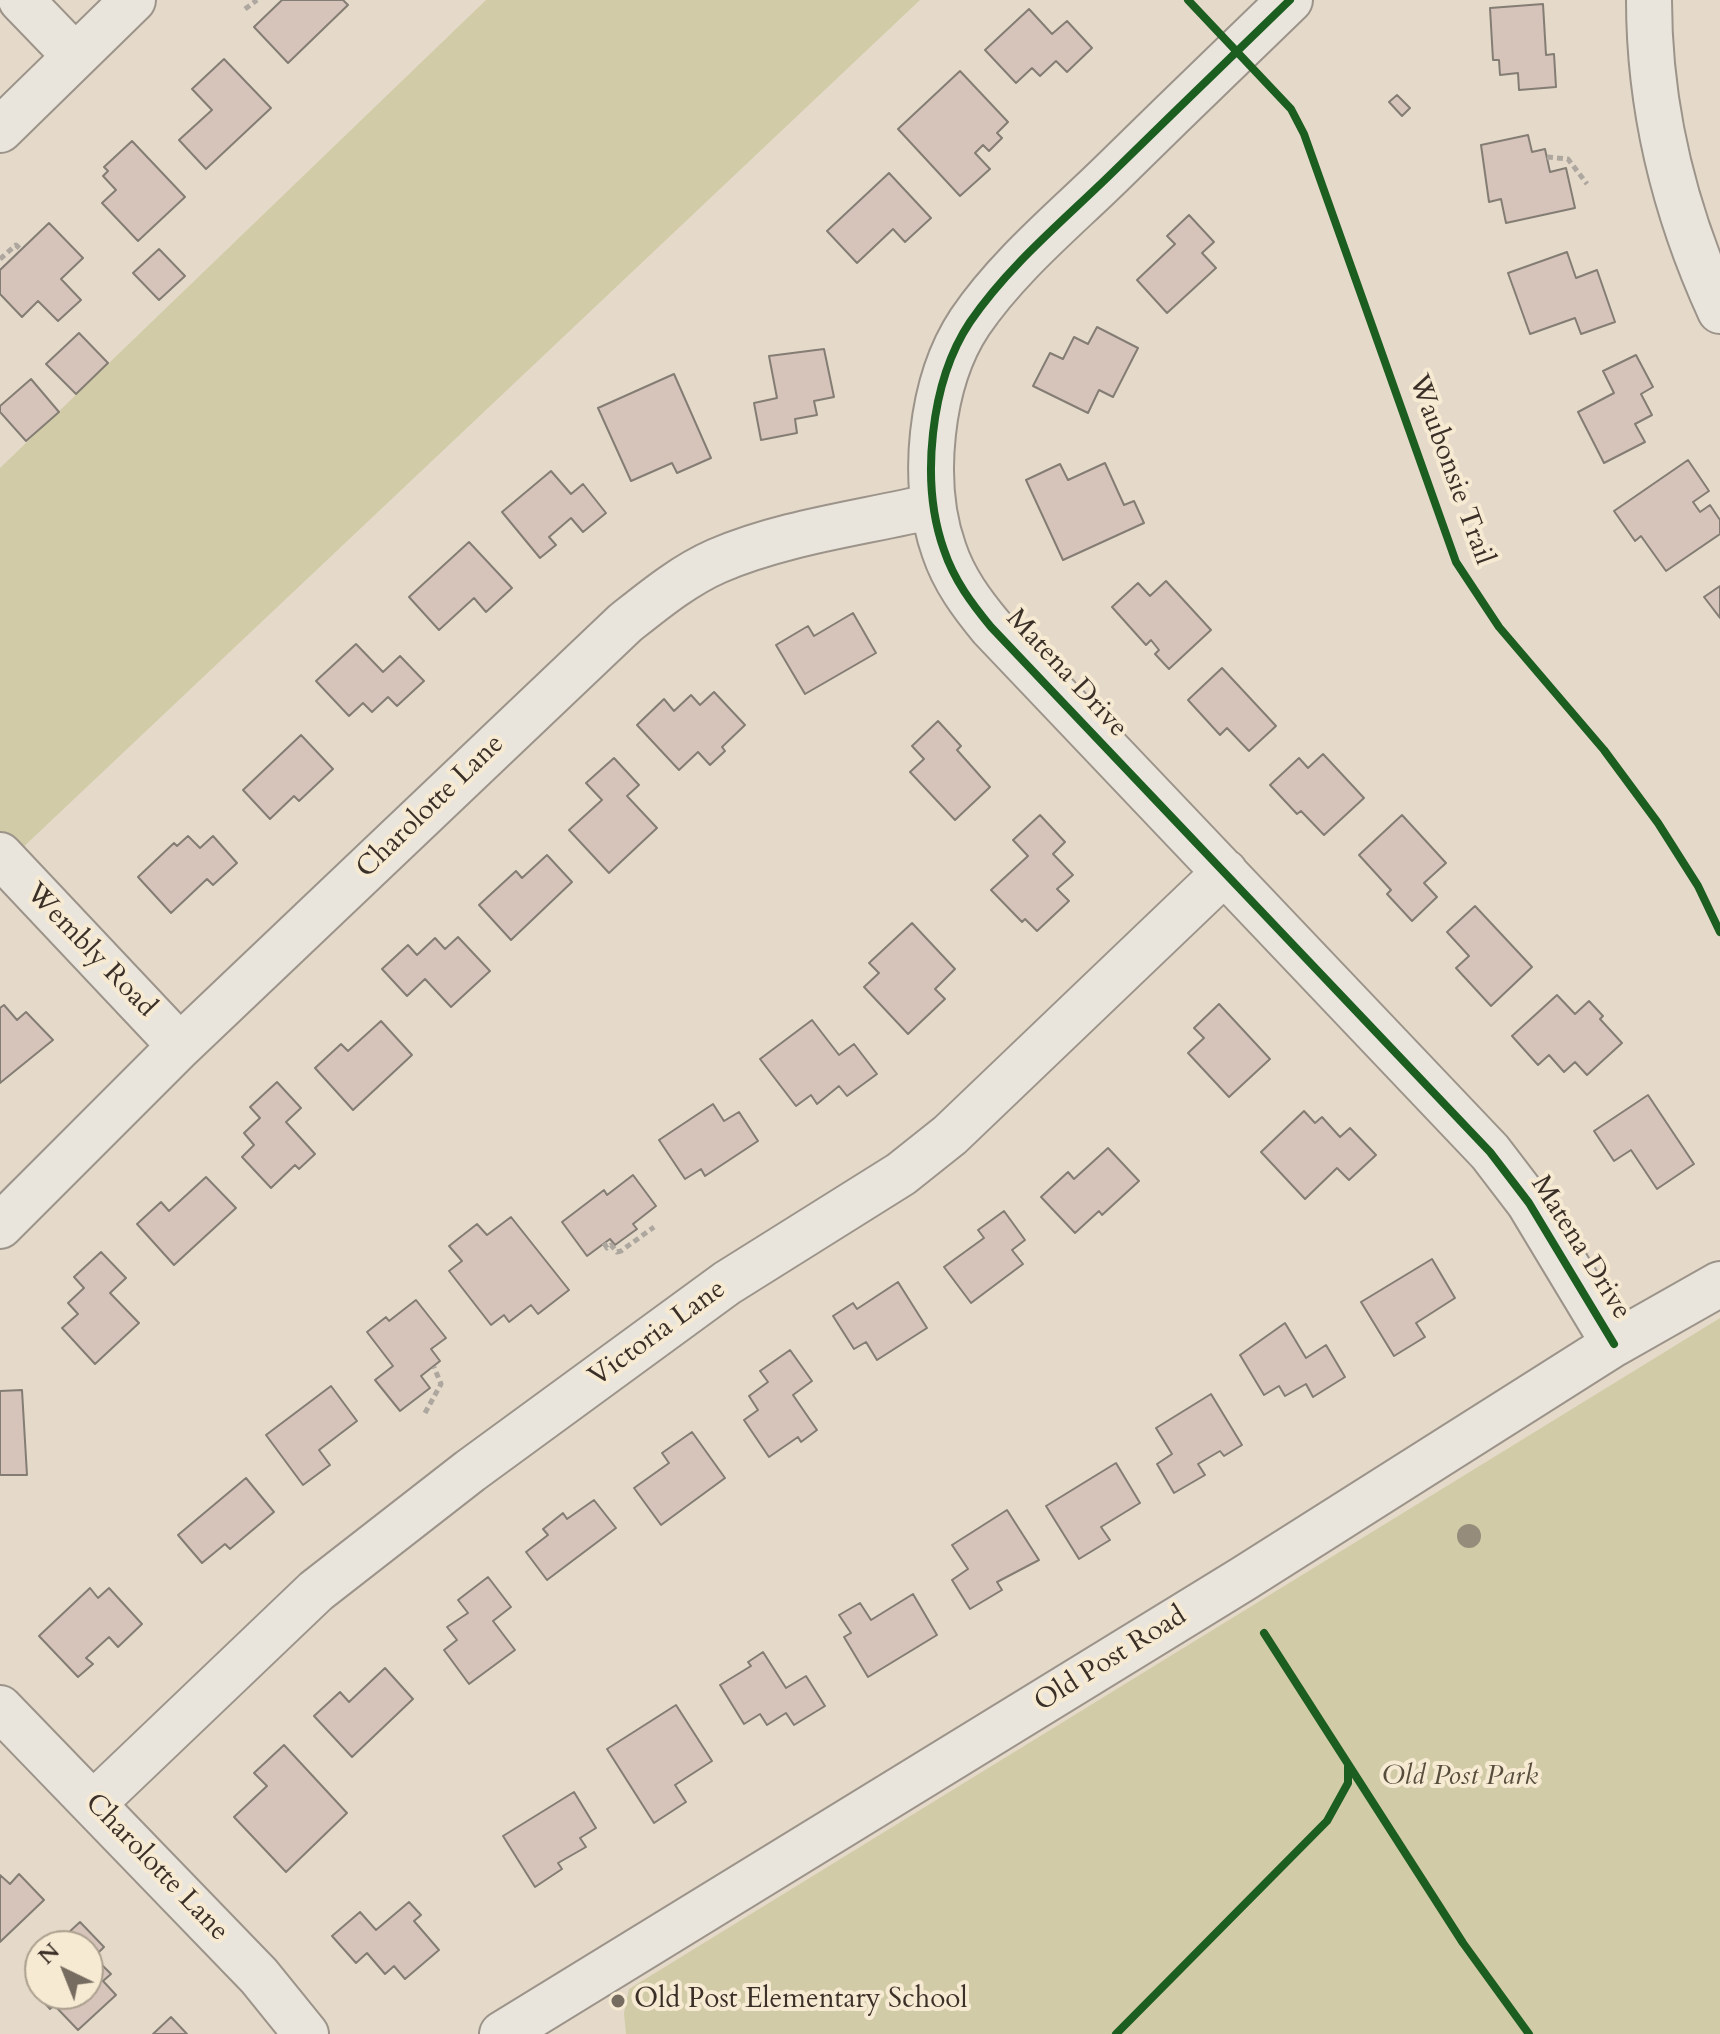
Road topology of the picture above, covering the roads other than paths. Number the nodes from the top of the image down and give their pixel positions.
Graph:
1 (21, 0) edge
2 (133, 0) edge
3 (1290, 0) edge
4 (1649, 0) edge
5 (75, 56) junction
6 (0, 130) edge
7 (1720, 311) edge
8 (933, 506) junction
9 (0, 855) edge
10 (1225, 872) junction
11 (180, 1046) junction
12 (0, 1226) edge
13 (1720, 1284) edge
14 (1614, 1344) junction
15 (0, 1708) edge
16 (94, 1803) junction
17 (306, 2034) edge
18 (502, 2034) edge

1 - 5 street
2 - 5 street
3 - 8 street, Matena Drive
4 - 7 street
5 - 6 street
8 - 10 street, Matena Drive
8 - 11 street, Charolotte Lane
9 - 11 street, Wembly Road
10 - 14 street, Matena Drive
10 - 16 street, Victoria Lane
11 - 12 street, Charolotte Lane
13 - 14 street, Old Post Road
14 - 18 street, Old Post Road
15 - 16 street, Charolotte Lane
16 - 17 street, Charolotte Lane

